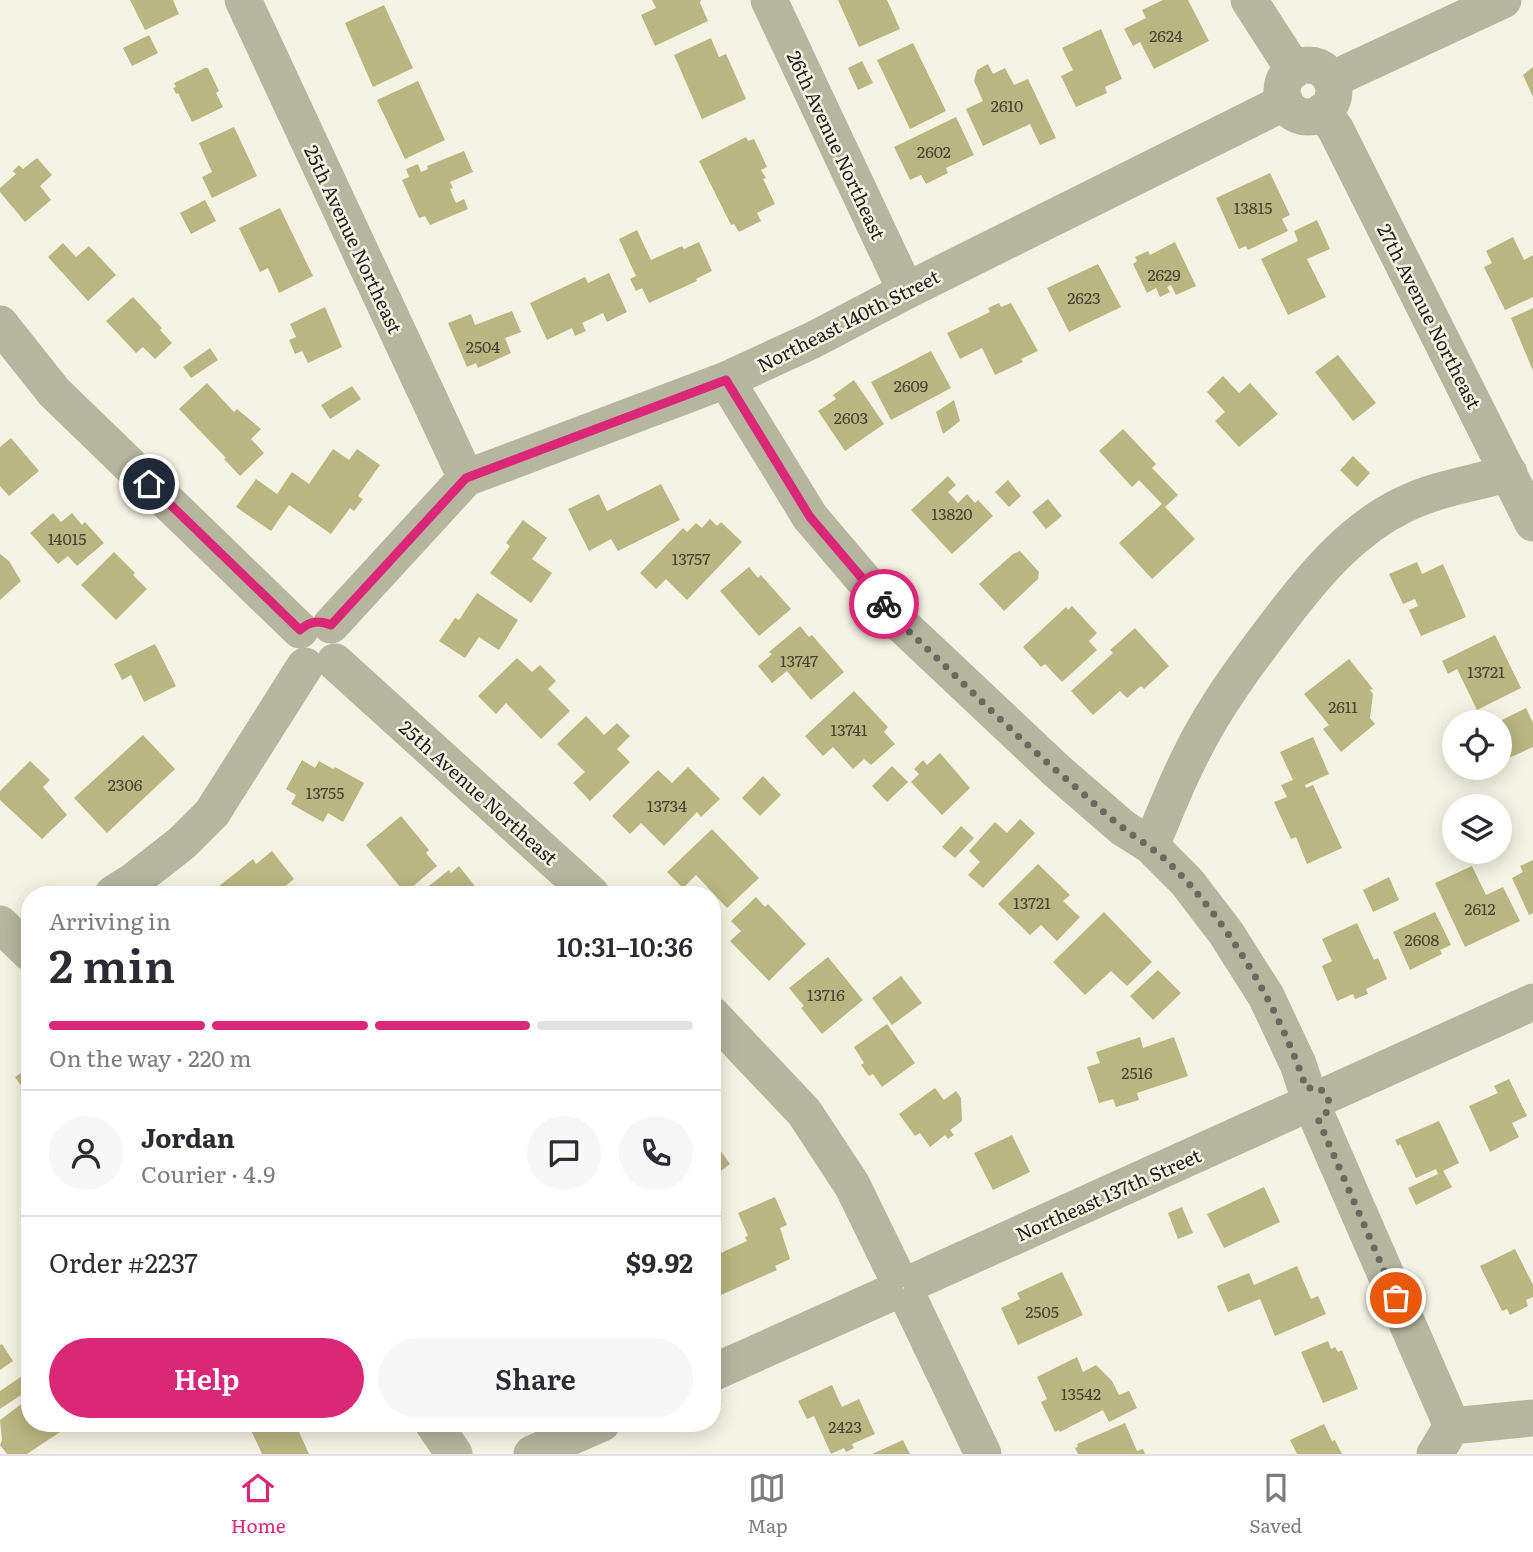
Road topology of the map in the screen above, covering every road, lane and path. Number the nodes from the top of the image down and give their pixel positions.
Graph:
1 (243, 0) edge
2 (769, 0) edge
3 (1249, 0) edge
4 (1503, 0) edge
5 (1289, 86) junction
6 (1327, 96) junction
7 (906, 291) junction
8 (0, 324) edge
9 (726, 380) junction
10 (1509, 473) junction
11 (466, 478) junction
12 (1533, 523) edge
13 (316, 627) junction
14 (320, 664) junction
15 (1150, 846) junction
16 (126, 886) edge
17 (582, 886) edge
18 (1533, 1002) edge
19 (721, 1024) edge
20 (1312, 1103) junction
21 (903, 1287) junction
22 (721, 1369) edge
23 (1533, 1418) edge
24 (439, 1432) edge
25 (582, 1432) edge
26 (1443, 1440) edge
27 (454, 1454) edge
28 (532, 1454) edge
29 (984, 1454) edge

1 - 11 street, 25th Avenue Northeast
2 - 7 street, 26th Avenue Northeast
3 - 5 street
4 - 6 street
5 - 6 street
5 - 7 street, Northeast 140th Street
6 - 10 street, 27th Avenue Northeast
7 - 9 street, Northeast 140th Street
8 - 13 street
9 - 11 street, Northeast 140th Street
9 - 15 street
10 - 12 street, 27th Avenue Northeast
10 - 15 street
11 - 13 street, Northeast 140th Street
13 - 14 street
14 - 16 street
14 - 17 street, 25th Avenue Northeast
15 - 20 street
18 - 20 street, Northeast 137th Street
19 - 21 street
20 - 21 street, Northeast 137th Street
20 - 26 street
21 - 22 street, Northeast 137th Street
21 - 29 street
23 - 26 street
24 - 27 street
25 - 28 street

